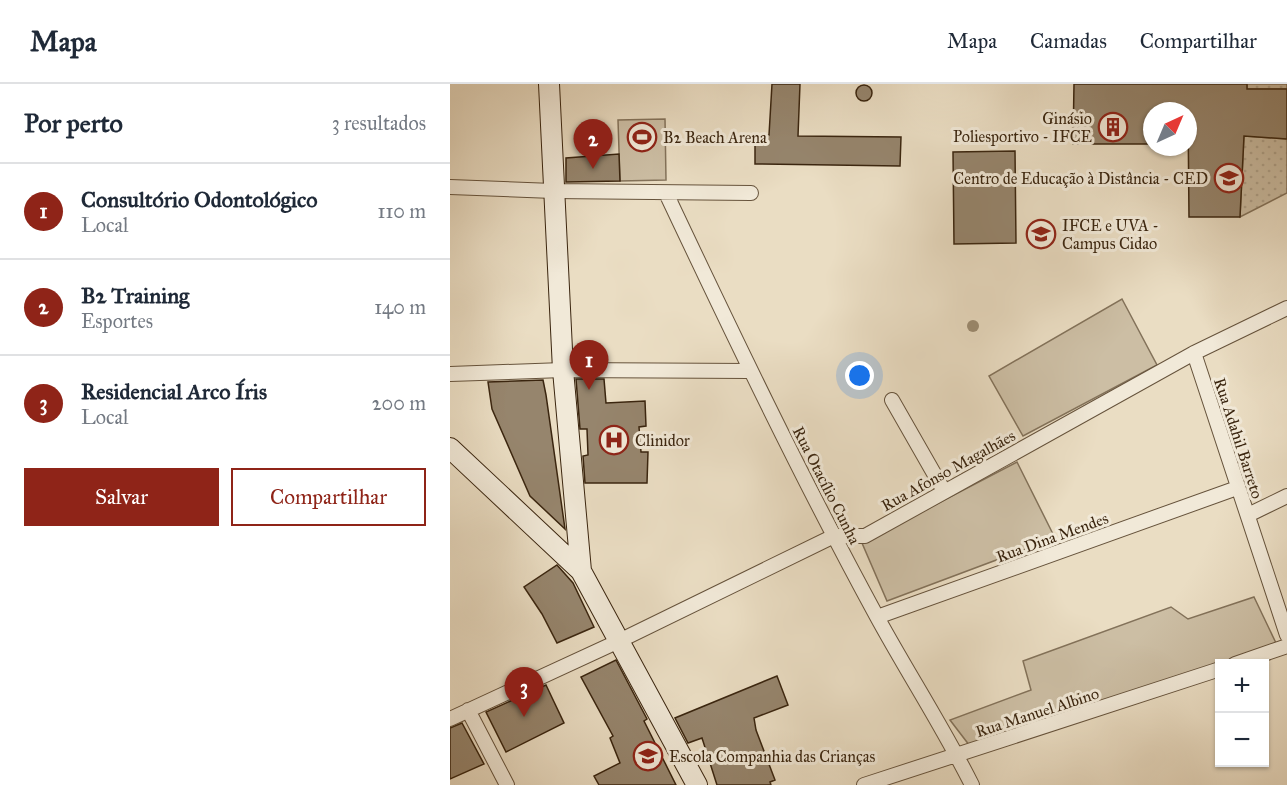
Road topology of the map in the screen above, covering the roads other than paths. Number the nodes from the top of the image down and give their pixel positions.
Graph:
1 (549, 84) edge
2 (450, 187) edge
3 (553, 191) junction
4 (666, 193) junction
5 (752, 193) dead end
6 (1287, 308) edge
7 (1194, 353) junction
8 (563, 370) junction
9 (750, 371) junction
10 (450, 374) edge
11 (892, 400) dead end
12 (450, 448) edge
13 (1237, 488) junction
14 (944, 491) junction
15 (1287, 496) edge
16 (1248, 515) junction
17 (834, 536) junction
18 (581, 571) junction
19 (877, 617) junction
20 (1287, 635) edge
21 (619, 641) junction
22 (1287, 646) edge
23 (1247, 659) edge
24 (1215, 671) edge
25 (468, 710) junction
26 (450, 719) edge
27 (957, 755) junction
28 (507, 785) edge
29 (697, 785) edge
30 (864, 785) edge
31 (972, 785) edge

1 - 3 street
2 - 3 street
3 - 4 street
3 - 8 street
4 - 5 street
4 - 9 street, Rua Otacílio Cunha
6 - 7 street, Rua Afonso Magalhães
7 - 13 street, Rua Adahil Barreto
7 - 14 street, Rua Afonso Magalhães
8 - 9 street
8 - 10 street
8 - 18 street
9 - 17 street, Rua Otacílio Cunha
11 - 14 street
12 - 18 street
13 - 16 street, Rua Adahil Barreto
13 - 19 street, Rua Dina Mendes
14 - 17 street, Rua Afonso Magalhães
15 - 16 street
16 - 20 street, Rua Adahil Barreto
17 - 19 street, Rua Otacílio Cunha
17 - 21 street, Rua Afonso Magalhães
18 - 21 street
19 - 27 street, Rua Otacílio Cunha
21 - 25 street, Rua Afonso Magalhães
21 - 29 street
22 - 23 street
24 - 27 street, Rua Manuel Albino
25 - 26 street, Rua Afonso Magalhães
25 - 28 street
27 - 30 street, Rua Manuel Albino
27 - 31 street, Rua Otacílio Cunha

